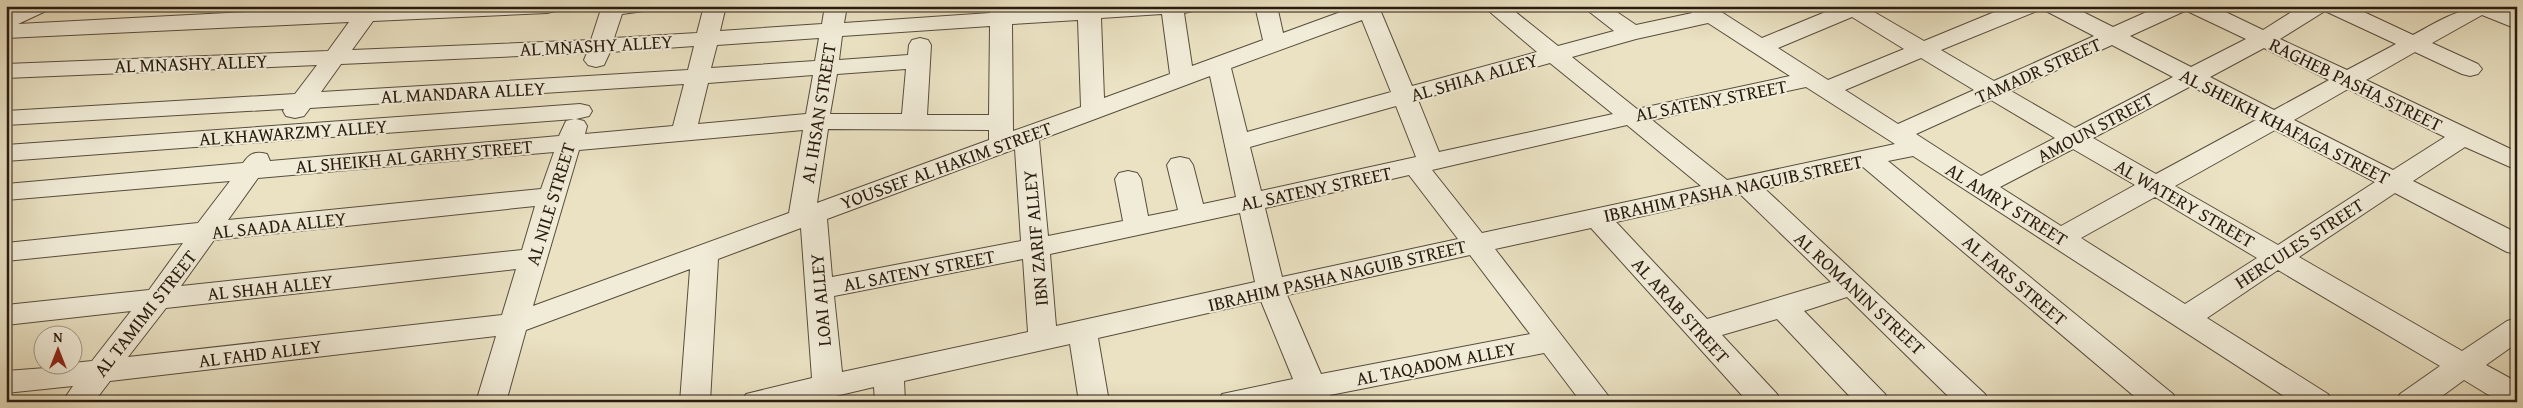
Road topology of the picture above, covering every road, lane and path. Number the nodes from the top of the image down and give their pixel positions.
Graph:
1 (38, 6) edge
2 (547, 6) edge
3 (715, 6) edge
4 (836, 6) edge
5 (1266, 6) edge
6 (1494, 6) edge
7 (1593, 6) edge
8 (2029, 6) edge
9 (2054, 6) edge
10 (2179, 6) edge
11 (2196, 6) edge
12 (2317, 6) edge
13 (2332, 6) edge
14 (2480, 6) edge
15 (620, 7) edge
16 (1176, 7) edge
17 (1846, 9) edge
18 (369, 10) edge
19 (1089, 10) edge
20 (1362, 10) edge
21 (1704, 11) edge
22 (1001, 12) edge
23 (946, 14) edge
24 (6, 21) edge
25 (2517, 22) edge
26 (922, 24) junction
27 (832, 30) junction
28 (6, 31) edge
29 (1632, 33) junction
30 (2112, 36) junction
31 (707, 39) junction
32 (2264, 39) junction
33 (2414, 44) junction
34 (1275, 45) junction
35 (600, 46) junction
36 (1761, 47) junction
37 (1922, 50) junction
38 (1554, 55) junction
39 (334, 57) junction
40 (919, 61) junction
41 (1219, 65) junction
42 (826, 68) junction
43 (2470, 69) dead end
44 (6, 71) edge
45 (698, 77) junction
46 (2191, 77) junction
47 (1182, 78) junction
48 (2348, 80) junction
49 (589, 84) junction
50 (1819, 84) junction
51 (1992, 91) junction
52 (1404, 96) junction
53 (302, 102) junction
54 (580, 111) junction
55 (1093, 111) junction
56 (1631, 116) junction
57 (2274, 120) junction
58 (817, 121) junction
59 (914, 122) junction
60 (11, 123) edge
61 (684, 132) junction
62 (279, 133) junction
63 (1001, 134) junction
64 (1026, 136) junction
65 (2464, 136) junction
66 (2074, 138) junction
67 (1907, 140) junction
68 (570, 142) junction
69 (1238, 142) junction
70 (6, 153) edge
71 (1868, 158) junction
72 (2517, 162) edge
73 (1423, 164) junction
74 (1180, 165) dead end
75 (252, 170) junction
76 (1128, 179) dead end
77 (2394, 182) junction
78 (2155, 186) junction
79 (1980, 187) junction
80 (1734, 188) junction
81 (6, 192) edge
82 (551, 196) junction
83 (1252, 202) junction
84 (1193, 215) junction
85 (807, 217) junction
86 (1597, 218) junction
87 (1137, 227) junction
88 (206, 233) junction
89 (2060, 238) junction
90 (1476, 244) junction
91 (2517, 246) edge
92 (1035, 247) junction
93 (6, 252) edge
94 (705, 254) junction
95 (2278, 257) junction
96 (533, 258) junction
97 (1852, 286) junction
98 (820, 289) junction
99 (1271, 291) junction
100 (157, 299) junction
101 (1783, 307) junction
102 (6, 315) edge
103 (2186, 318) junction
104 (513, 324) junction
105 (2517, 328) edge
106 (1082, 331) junction
107 (1702, 332) junction
108 (1043, 340) junction
109 (1551, 341) junction
110 (2463, 366) junction
111 (99, 372) junction
112 (6, 382) edge
113 (828, 386) junction
114 (889, 387) edge
115 (1315, 394) edge
116 (2517, 397) edge
117 (2146, 398) edge
118 (486, 401) edge
119 (77, 402) edge
120 (695, 402) edge
121 (757, 402) edge
122 (1094, 402) edge
123 (1233, 402) edge
124 (1598, 402) edge
125 (1766, 402) edge
126 (1874, 402) edge
127 (1974, 402) edge
128 (2318, 402) edge
129 (2411, 402) edge

1 - 24 street
2 - 18 street
3 - 31 street
4 - 27 street, AL IHSAN STREET
5 - 34 street
6 - 38 street, AL ROMANIN STREET
7 - 29 street
8 - 37 street
9 - 30 street, AL SHEIKH KHAFAGA STREET
10 - 30 street, TAMADR STREET
11 - 32 street, RAGHEB PASHA STREET
12 - 32 street, AMOUN STREET
13 - 33 street
14 - 25 street
14 - 33 street
15 - 35 street, AL NILE STREET
16 - 19 street, AL MNASHY ALLEY
16 - 47 street
17 - 36 street
17 - 37 street, AL WATERY STREET
18 - 28 street
18 - 39 street, AL TAMIMI STREET
19 - 22 street, AL MNASHY ALLEY
19 - 55 street
20 - 34 street, YOUSSEF AL HAKIM STREET
20 - 52 street
21 - 29 street, AL SHIAA ALLEY
21 - 36 street, AL AMRY STREET
22 - 23 street, AL MNASHY ALLEY
22 - 63 street
23 - 26 street, AL MNASHY ALLEY
26 - 27 street, AL MNASHY ALLEY
26 - 40 street
27 - 31 street, AL MNASHY ALLEY
27 - 42 street, AL IHSAN STREET
29 - 38 street, AL SHIAA ALLEY
30 - 46 street, AL SHEIKH KHAFAGA STREET
30 - 51 street, TAMADR STREET
31 - 35 street, AL MNASHY ALLEY
31 - 45 street
32 - 46 street, AMOUN STREET
32 - 48 street, RAGHEB PASHA STREET
33 - 43 street
33 - 48 street
34 - 41 street, YOUSSEF AL HAKIM STREET
35 - 39 street, AL MNASHY ALLEY
35 - 49 street, AL NILE STREET
36 - 50 street, AL AMRY STREET
37 - 50 street
37 - 51 street, AL WATERY STREET
38 - 52 street, AL SHIAA ALLEY
38 - 56 street, AL ROMANIN STREET
39 - 44 street, AL MNASHY ALLEY
39 - 53 street, AL TAMIMI STREET
40 - 42 street, AL MANDARA ALLEY
40 - 59 street
41 - 47 street, YOUSSEF AL HAKIM STREET
41 - 69 street
42 - 45 street, AL MANDARA ALLEY
42 - 58 street, AL IHSAN STREET
45 - 49 street, AL MANDARA ALLEY
45 - 61 street
46 - 57 street, AL SHEIKH KHAFAGA STREET
46 - 66 street, AMOUN STREET
47 - 55 street, YOUSSEF AL HAKIM STREET
48 - 57 street
48 - 65 street, RAGHEB PASHA STREET
49 - 53 street, AL MANDARA ALLEY
49 - 54 street, AL NILE STREET
50 - 56 street, AL SATENY STREET
50 - 67 street, AL AMRY STREET
51 - 66 street, AL WATERY STREET
51 - 67 street, TAMADR STREET
52 - 69 street, AL SHIAA ALLEY
52 - 73 street
53 - 60 street, AL MANDARA ALLEY
53 - 62 street, AL TAMIMI STREET
54 - 62 street, AL KHAWARZMY ALLEY
54 - 68 street, AL NILE STREET
55 - 64 street, YOUSSEF AL HAKIM STREET
56 - 73 street, AL SATENY STREET
56 - 80 street, AL ROMANIN STREET
57 - 77 street, AL SHEIKH KHAFAGA STREET
57 - 78 street
58 - 59 street, AL SHEIKH AL GARHY STREET
58 - 61 street, AL SHEIKH AL GARHY STREET
58 - 85 street, AL IHSAN STREET
59 - 63 street, AL SHEIKH AL GARHY STREET
61 - 68 street, AL SHEIKH AL GARHY STREET
62 - 70 street, AL KHAWARZMY ALLEY
62 - 75 street, AL TAMIMI STREET
63 - 64 street, YOUSSEF AL HAKIM STREET
63 - 85 street, YOUSSEF AL HAKIM STREET
64 - 92 street, IBN ZARIF ALLEY
65 - 72 street, RAGHEB PASHA STREET
65 - 77 street, HERCULES STREET
66 - 78 street, AL WATERY STREET
66 - 79 street, AMOUN STREET
67 - 71 street, IBRAHIM PASHA NAGUIB STREET
67 - 79 street, AL AMRY STREET
68 - 75 street, AL SHEIKH AL GARHY STREET
68 - 82 street, AL NILE STREET
69 - 83 street
71 - 80 street, IBRAHIM PASHA NAGUIB STREET
71 - 117 street, AL FARS STREET
73 - 83 street, AL SATENY STREET
73 - 90 street
74 - 84 street
75 - 81 street, AL SHEIKH AL GARHY STREET
75 - 88 street, AL TAMIMI STREET
76 - 87 street
77 - 91 street, AL SHEIKH KHAFAGA STREET
77 - 95 street, HERCULES STREET
78 - 89 street
78 - 95 street, AL WATERY STREET
79 - 89 street, AL AMRY STREET
80 - 86 street, IBRAHIM PASHA NAGUIB STREET
80 - 97 street, AL ROMANIN STREET
82 - 88 street, AL SAADA ALLEY
82 - 96 street, AL NILE STREET
83 - 84 street, AL SATENY STREET
83 - 99 street
84 - 87 street, AL SATENY STREET
85 - 94 street, YOUSSEF AL HAKIM STREET
85 - 98 street, LOAI ALLEY
86 - 90 street, IBRAHIM PASHA NAGUIB STREET
86 - 107 street, AL ARAB STREET
87 - 92 street, AL SATENY STREET
88 - 93 street, AL SAADA ALLEY
88 - 100 street, AL TAMIMI STREET
89 - 103 street, AL AMRY STREET
90 - 99 street, IBRAHIM PASHA NAGUIB STREET
90 - 109 street
92 - 98 street, AL SATENY STREET
92 - 108 street, IBN ZARIF ALLEY
94 - 104 street, YOUSSEF AL HAKIM STREET
94 - 120 street
95 - 103 street, HERCULES STREET
95 - 110 street, AL WATERY STREET
96 - 100 street, AL SHAH ALLEY
96 - 104 street, AL NILE STREET
97 - 101 street
97 - 127 street, AL ROMANIN STREET
98 - 113 street, LOAI ALLEY
99 - 106 street, IBRAHIM PASHA NAGUIB STREET
99 - 115 street
100 - 102 street, AL SHAH ALLEY
100 - 111 street, AL TAMIMI STREET
101 - 107 street
101 - 126 street
103 - 128 street, AL AMRY STREET
104 - 111 street, AL FAHD ALLEY
104 - 118 street, AL NILE STREET
105 - 110 street
106 - 108 street, IBRAHIM PASHA NAGUIB STREET
106 - 122 street
107 - 125 street, AL ARAB STREET
108 - 114 street, IBRAHIM PASHA NAGUIB STREET
109 - 115 street, AL TAQADOM ALLEY
109 - 124 street
110 - 116 street, AL WATERY STREET
110 - 129 street
111 - 112 street, AL FAHD ALLEY
111 - 119 street, AL TAMIMI STREET
113 - 114 street, IBRAHIM PASHA NAGUIB STREET
113 - 121 street, IBRAHIM PASHA NAGUIB STREET
115 - 123 street, AL TAQADOM ALLEY

